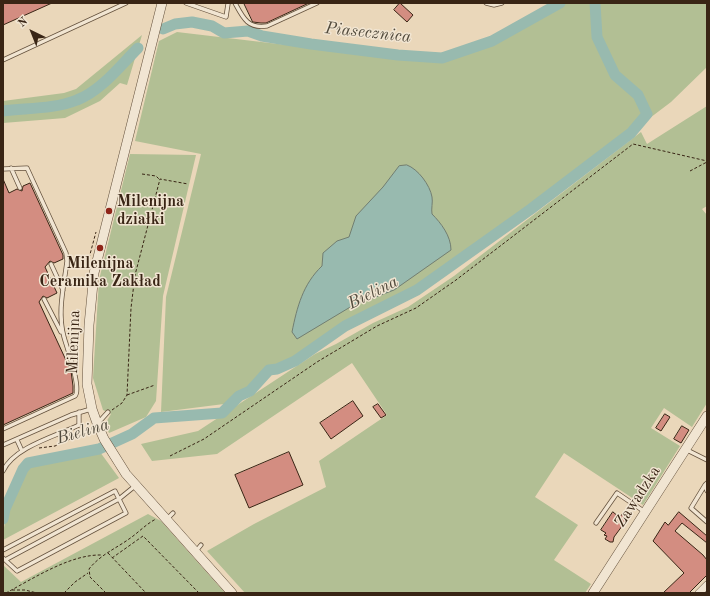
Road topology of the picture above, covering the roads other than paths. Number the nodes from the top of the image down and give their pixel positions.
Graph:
1 (126, 3) edge
2 (162, 3) edge
3 (186, 3) edge
4 (236, 3) edge
5 (317, 3) edge
6 (486, 3) edge
7 (502, 3) edge
8 (228, 4) dead end
9 (3, 60) edge
10 (3, 168) edge
11 (11, 168) junction
12 (20, 188) dead end
13 (51, 264) dead end
14 (63, 290) junction
15 (44, 299) dead end
16 (65, 341) junction
17 (92, 409) junction
18 (79, 412) junction
19 (108, 412) road end
20 (707, 416) edge
21 (95, 426) junction
22 (3, 429) edge
23 (17, 440) junction
24 (3, 445) edge
25 (686, 449) junction
26 (22, 451) junction
27 (707, 460) edge
28 (3, 471) edge
29 (706, 484) edge
30 (135, 486) junction
31 (707, 491) edge
32 (119, 499) junction
33 (173, 512) dead end
34 (646, 513) junction
35 (164, 518) junction
36 (707, 522) edge
37 (596, 523) dead end
38 (3, 550) edge
39 (4, 559) edge
40 (707, 585) edge
41 (232, 593) edge
42 (593, 593) edge
43 (699, 593) edge

1 - 9 lane
2 - 17 street, Milenijna
3 - 8 lane
4 - 5 lane
6 - 7 lane
10 - 11 lane
11 - 12 lane
11 - 14 lane
13 - 14 lane
14 - 16 lane
15 - 16 lane
16 - 22 lane
17 - 18 lane
17 - 21 street, Milenijna
18 - 23 lane
18 - 26 lane
19 - 21 lane
20 - 25 street, Zawadzka
21 - 30 street, Milenijna
23 - 24 lane
23 - 26 lane
25 - 27 lane
25 - 34 street, Zawadzka
26 - 28 lane
29 - 31 lane
29 - 36 lane
30 - 32 lane
30 - 35 street, Milenijna
32 - 38 lane
32 - 39 lane
32 - 39 lane
33 - 35 lane
34 - 37 lane
34 - 42 street, Zawadzka
35 - 41 street, Milenijna
40 - 43 street

